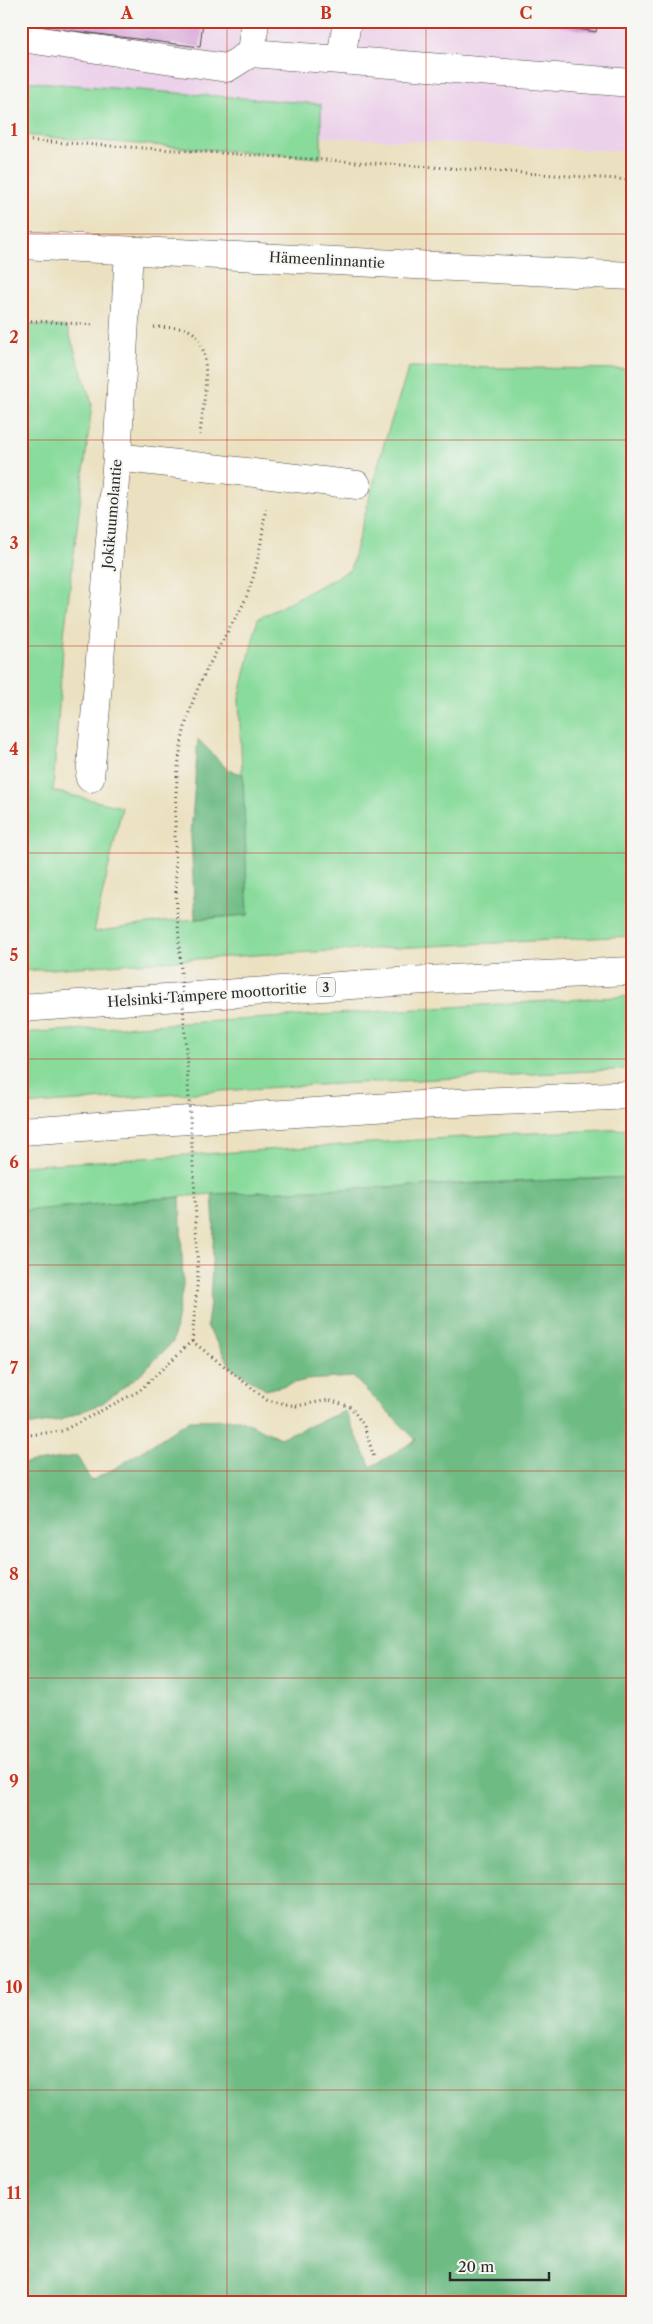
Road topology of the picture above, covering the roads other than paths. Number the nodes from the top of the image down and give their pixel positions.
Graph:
1 (254, 21) edge
2 (346, 21) edge
3 (21, 38) edge
4 (251, 52) junction
5 (341, 59) junction
6 (632, 83) edge
7 (21, 245) edge
8 (129, 251) junction
9 (632, 276) edge
10 (117, 457) junction
11 (358, 485) dead end
12 (90, 778) dead end
13 (632, 971) edge
14 (21, 1008) edge
15 (632, 1096) edge
16 (21, 1131) edge

1 - 4 main road
2 - 5 main road
3 - 4 main road
4 - 5 main road
5 - 6 main road
7 - 8 main road, Hämeenlinnantie
8 - 9 main road, Hämeenlinnantie
8 - 10 main road, Jokikuumolantie
10 - 11 main road
10 - 12 main road, Jokikuumolantie
13 - 14 main road, Helsinki-Tampere moottoritie / 3
15 - 16 main road

